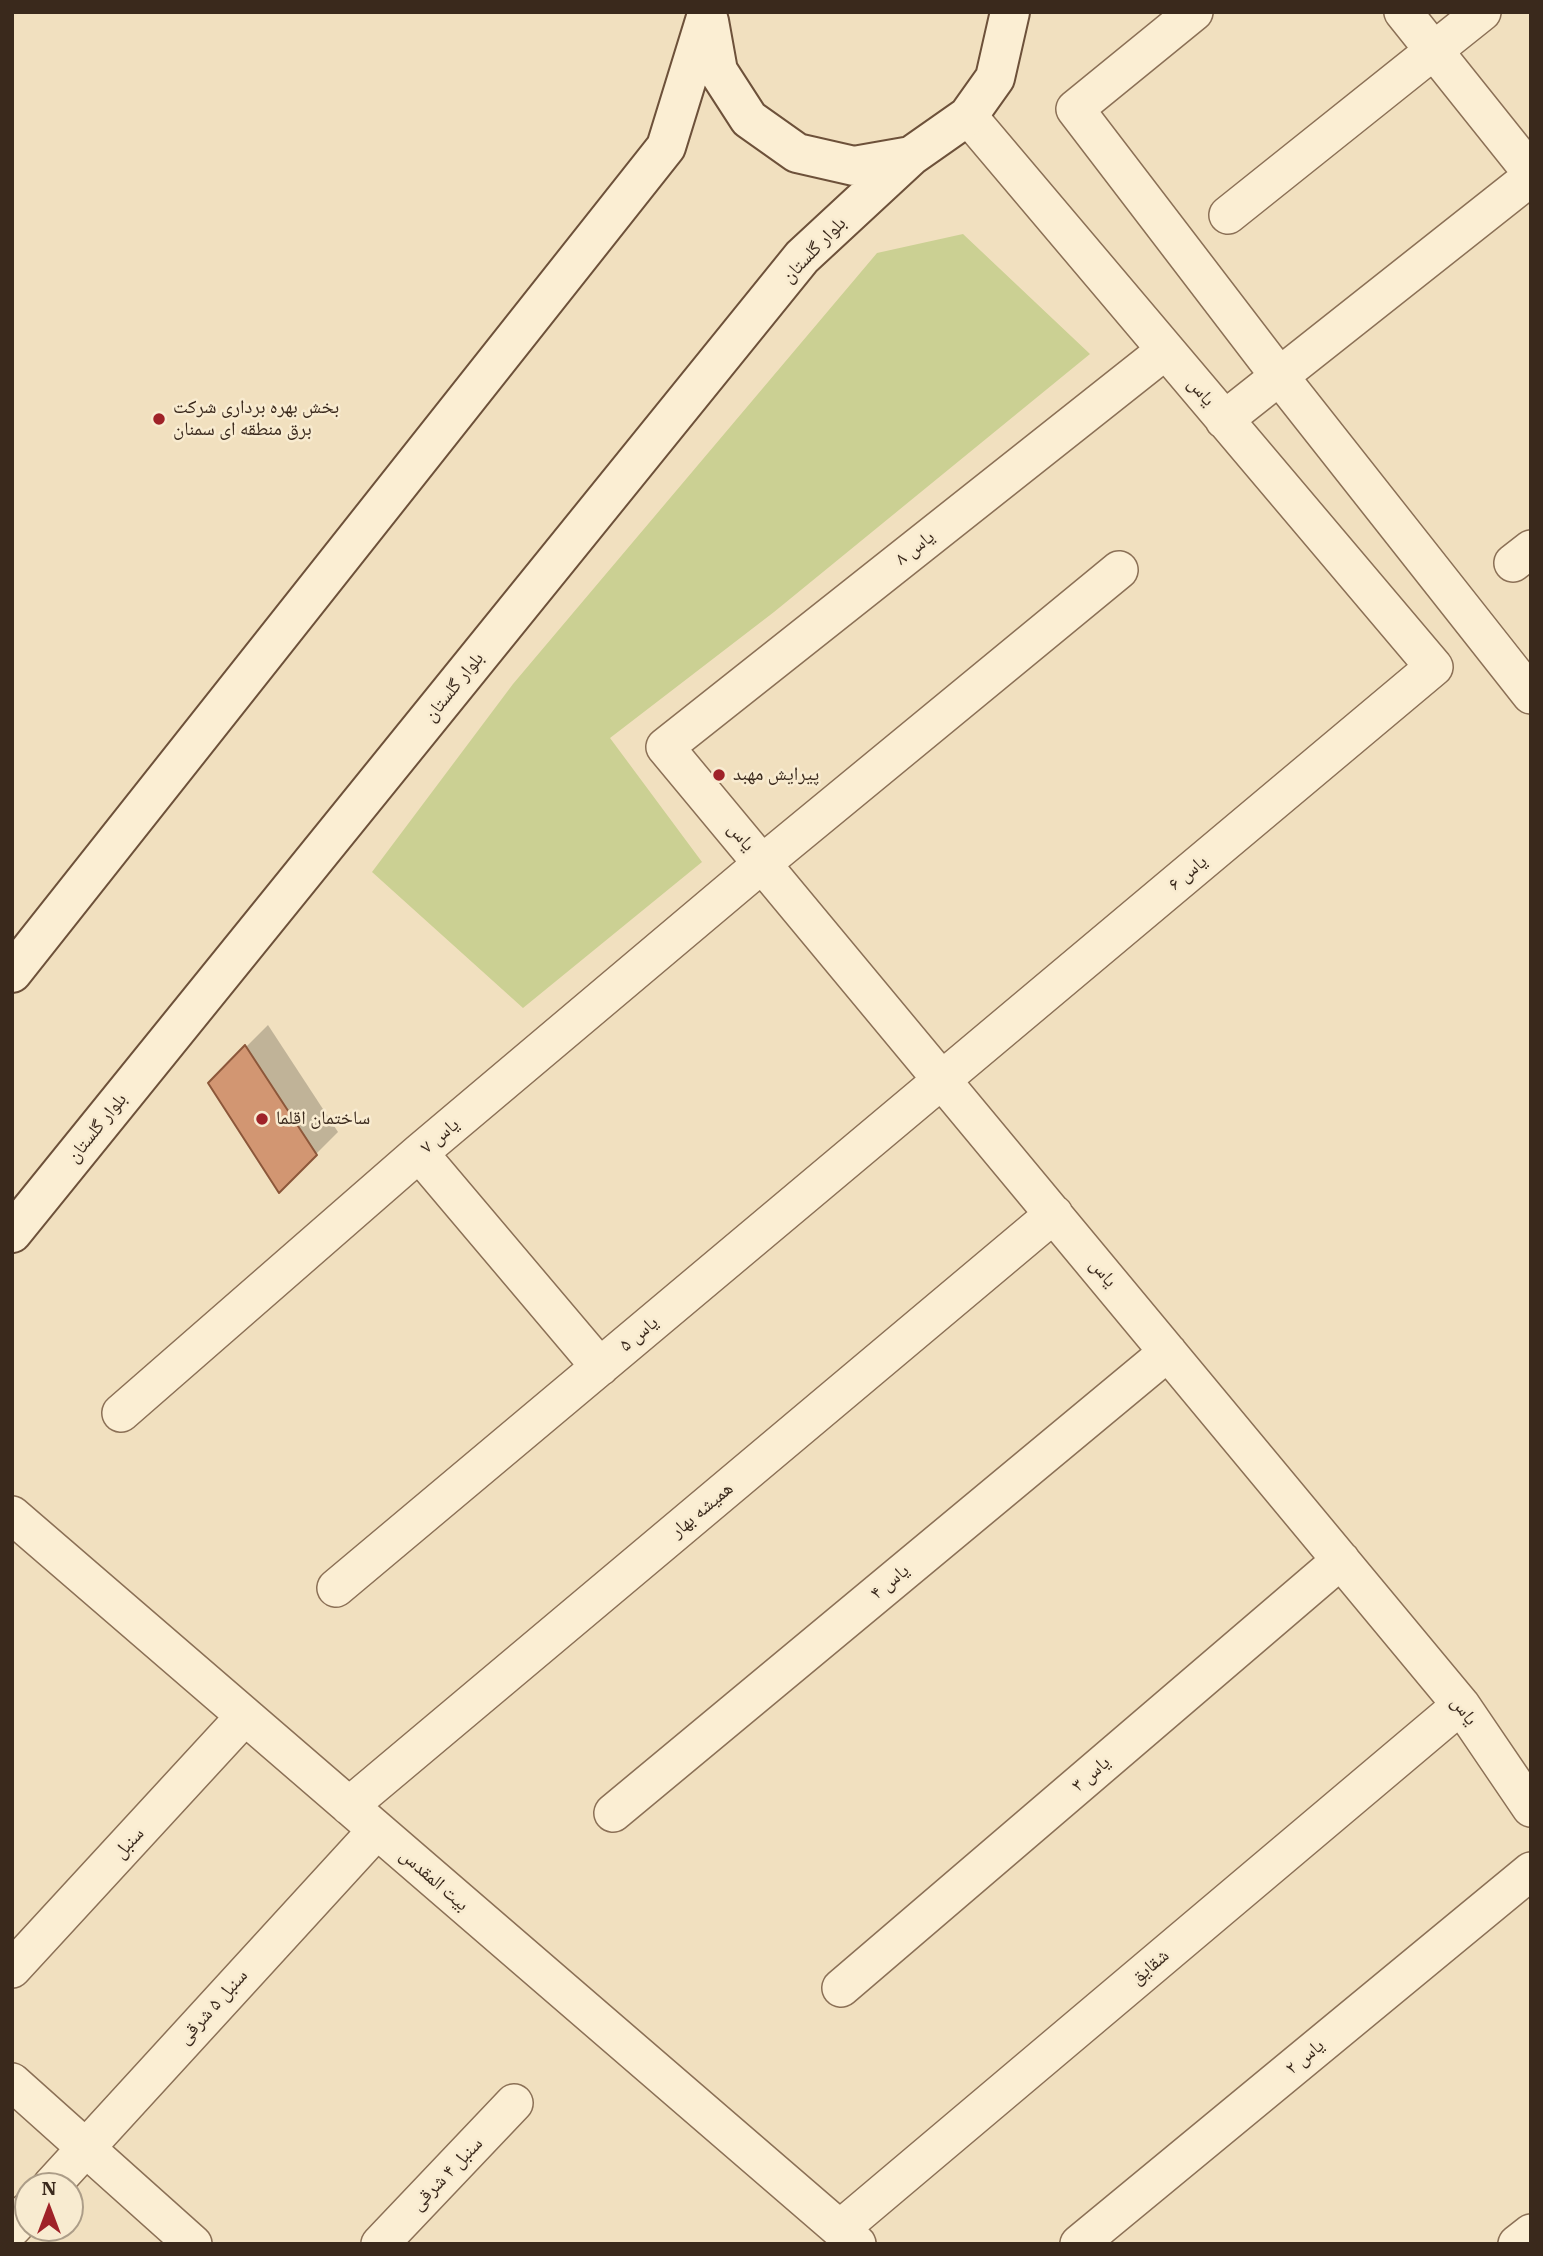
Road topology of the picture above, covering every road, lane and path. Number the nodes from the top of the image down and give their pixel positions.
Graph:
1 (1010, 12) edge
2 (1194, 12) edge
3 (1403, 12) edge
4 (1482, 12) edge
5 (707, 13) edge
6 (1434, 51) junction
7 (968, 116) junction
8 (911, 156) junction
9 (1531, 174) edge
10 (1227, 215) dead end
11 (1166, 350) junction
12 (1280, 377) junction
13 (1224, 420) junction
14 (1119, 570) dead end
15 (1434, 667) joint
16 (1531, 695) edge
17 (665, 747) joint
18 (762, 863) junction
19 (12, 973) edge
20 (942, 1080) junction
21 (419, 1153) junction
22 (1054, 1214) junction
23 (12, 1233) edge
24 (1168, 1352) junction
25 (600, 1367) junction
26 (121, 1413) dead end
27 (12, 1516) edge
28 (1341, 1560) junction
29 (336, 1588) dead end
30 (1461, 1704) junction
31 (245, 1716) junction
32 (349, 1807) junction
33 (1531, 1808) edge
34 (613, 1813) dead end
35 (377, 1830) junction
36 (1531, 1871) edge
37 (12, 1969) edge
38 (841, 1988) dead end
39 (12, 2082) edge
40 (514, 2103) dead end
41 (86, 2148) junction
42 (64, 2172) edge
43 (1531, 2233) edge
44 (848, 2236) edge
45 (192, 2244) edge
46 (380, 2244) edge
47 (1079, 2244) edge
48 (1517, 2244) edge

1 - 7 main road, بلوار گلستان
2 - 12 street
3 - 6 street
4 - 6 street
5 - 8 main road
5 - 19 main road
6 - 9 street
6 - 10 street
7 - 8 main road, بلوار گلستان
7 - 11 street, یاس
8 - 23 main road, بلوار گلستان
9 - 12 street
11 - 13 street, یاس
11 - 17 street, یاس ۸
12 - 13 street
12 - 16 street
13 - 15 street, یاس
14 - 18 street, یاس ۷
15 - 20 street, یاس ۶
17 - 18 street, یاس
18 - 20 street, یاس
18 - 21 street, یاس ۷
20 - 22 street, یاس
20 - 25 street, یاس ۵
21 - 25 street
21 - 26 street, یاس ۷
22 - 24 street, یاس
22 - 32 street, همیشه بهار
24 - 28 street, یاس
24 - 34 street, یاس ۴
25 - 29 street, یاس ۵
27 - 31 street, بیت المقدس
28 - 30 street, یاس
28 - 38 street, یاس ۳
30 - 33 street, یاس
30 - 44 street, شقایق
31 - 32 street, بیت المقدس
31 - 37 street, سنبل
32 - 35 street, بیت المقدس
35 - 41 street, سنبل ۵ شرقی
35 - 44 street, بیت المقدس
36 - 47 street, یاس ۲
39 - 41 street
40 - 46 street, سنبل ۴ شرقی
41 - 42 street, سنبل ۵ شرقی
41 - 45 street
43 - 48 street

